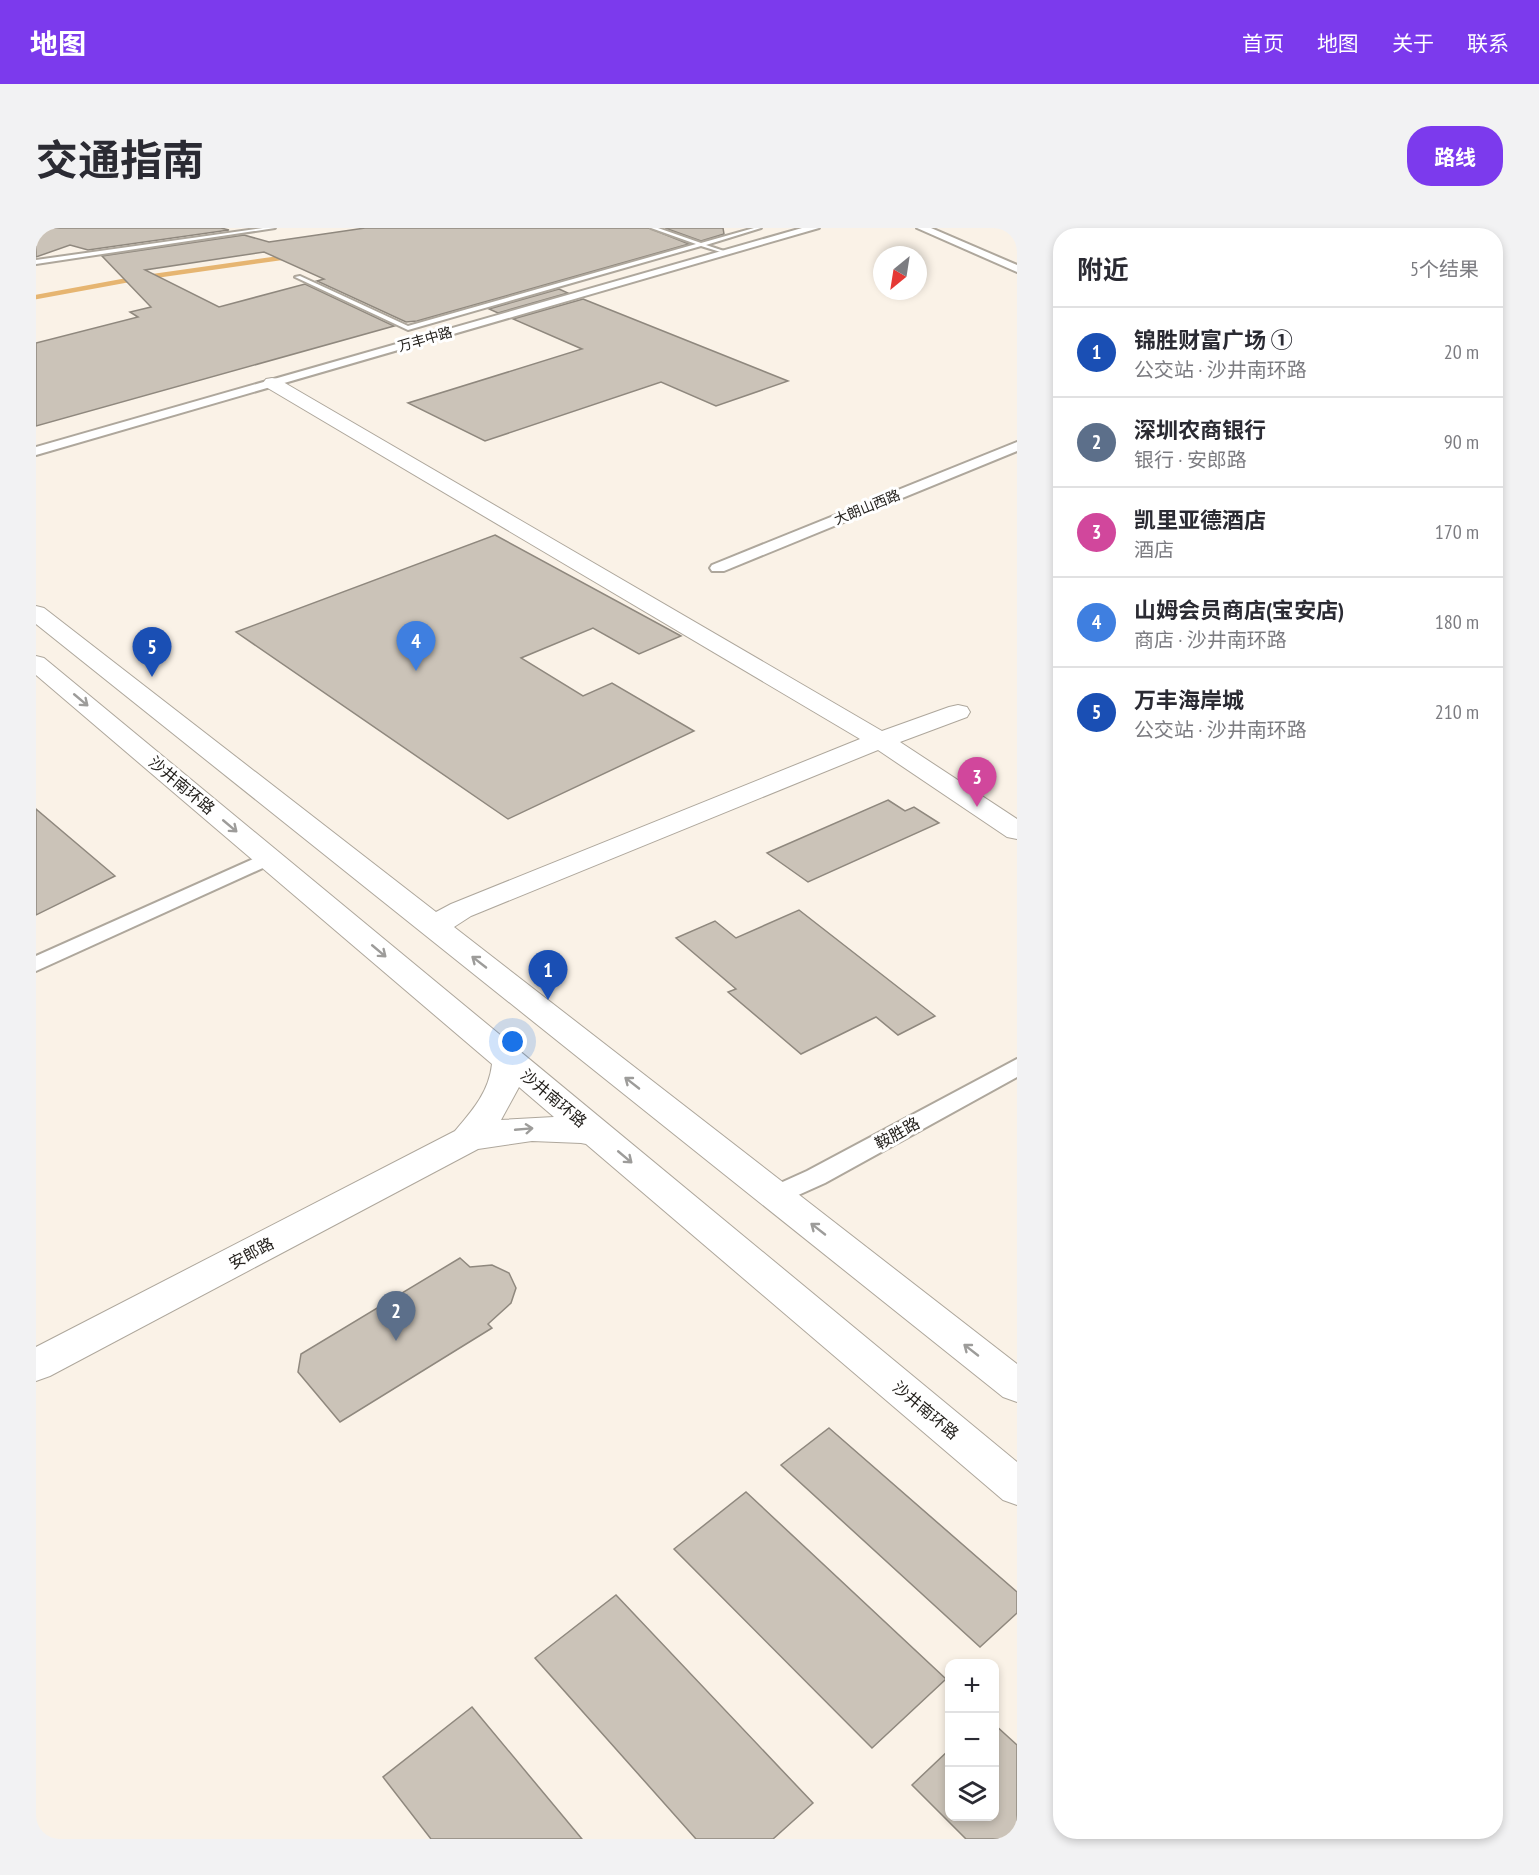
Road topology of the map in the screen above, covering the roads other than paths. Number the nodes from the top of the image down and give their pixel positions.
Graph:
1 (273, 228) edge
2 (653, 228) edge
3 (759, 228) edge
4 (814, 228) edge
5 (922, 228) edge
6 (700, 244) junction
7 (726, 253) junction
8 (36, 262) edge
9 (1017, 269) edge
10 (298, 277) dead end
11 (272, 383) junction
12 (1017, 446) edge
13 (36, 451) edge
14 (718, 568) dead end
15 (36, 613) edge
16 (36, 663) edge
17 (958, 712) dead end
18 (880, 740) junction
19 (1017, 831) edge
20 (269, 858) junction
21 (434, 926) junction
22 (36, 964) edge
23 (508, 1059) junction
24 (1017, 1067) edge
25 (598, 1134) junction
26 (467, 1140) junction
27 (776, 1196) junction
28 (36, 1365) edge
29 (1017, 1386) edge
30 (1017, 1486) edge

1 - 8 lane
2 - 6 lane
3 - 6 lane
4 - 7 street, 万丰中路
5 - 9 street
6 - 7 lane
6 - 10 lane
7 - 11 street, 万丰中路
11 - 13 street, 万丰中路
11 - 18 main road
12 - 14 street, 大朗山西路
15 - 21 main road
16 -> 20 main road, 沙井南环路
17 - 18 main road
18 - 19 main road
18 - 21 main road
20 - 22 street
20 -> 23 main road, 沙井南环路
27 -> 21 main road
23 - 25 main road, 沙井南环路
23 - 26 main road, 安郎路
24 - 27 street, 鞍胜路
26 -> 25 main road, 安郎路
25 -> 30 main road, 沙井南环路
26 - 28 main road, 安郎路
29 -> 27 main road

